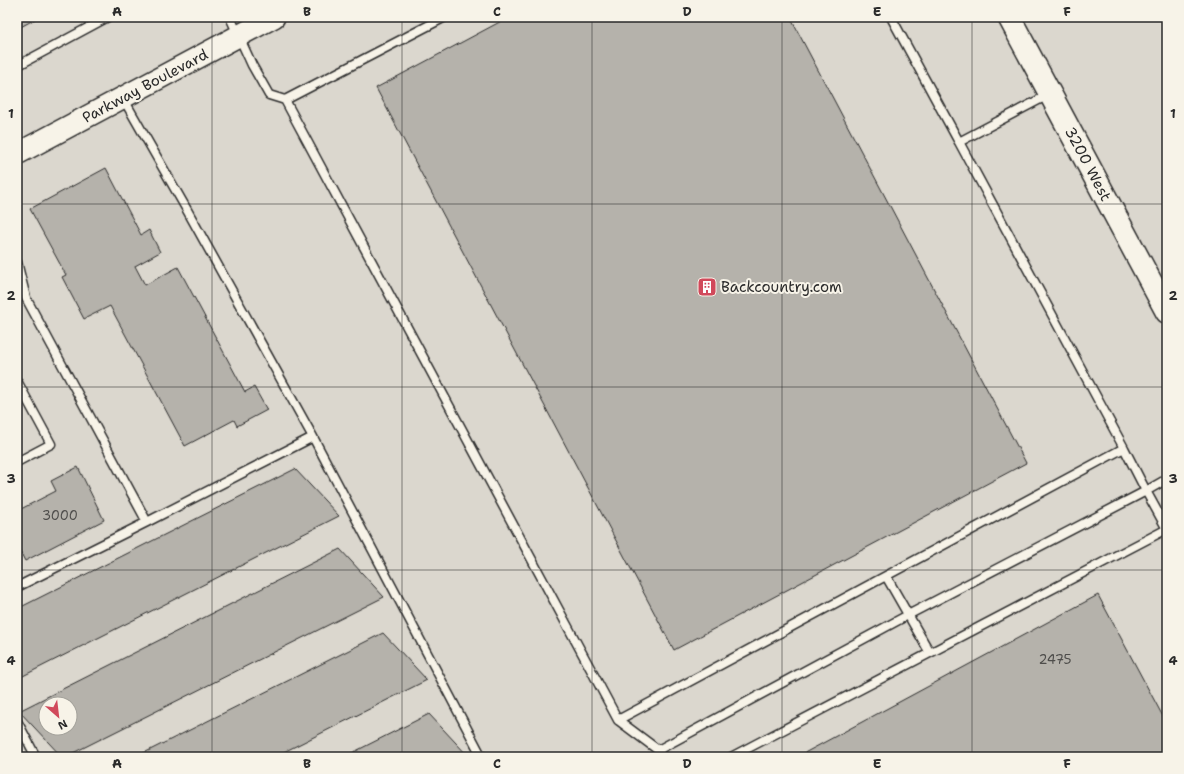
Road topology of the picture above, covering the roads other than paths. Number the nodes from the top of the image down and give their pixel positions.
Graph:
1 (108, 17) edge
2 (230, 17) edge
3 (274, 17) edge
4 (445, 17) edge
5 (891, 17) edge
6 (1010, 17) edge
7 (238, 36) junction
8 (17, 66) edge
9 (1051, 93) junction
10 (123, 98) junction
11 (285, 100) junction
12 (959, 142) junction
13 (17, 154) edge
14 (17, 262) edge
15 (1167, 312) edge
16 (17, 381) edge
17 (313, 437) junction
18 (1124, 448) junction
19 (17, 462) edge
20 (1167, 479) edge
21 (1146, 491) junction
22 (147, 522) junction
23 (1167, 529) edge
24 (886, 576) junction
25 (17, 587) edge
26 (908, 615) junction
27 (930, 653) junction
28 (618, 720) junction
29 (17, 721) edge
30 (660, 754) edge
31 (36, 757) edge
32 (482, 757) edge
33 (731, 757) edge

1 - 8 lane
2 - 7 lane
3 - 7 street, Parkway Boulevard
4 - 11 lane
5 - 12 lane
6 - 9 main road, 3200 West
7 - 10 street, Parkway Boulevard
7 - 11 lane
9 - 12 lane
9 - 15 main road, 3200 West
10 - 13 street, Parkway Boulevard
10 - 17 lane
11 - 28 lane
12 - 18 lane
14 - 22 lane
16 - 19 lane
17 - 22 lane
17 - 32 lane
18 - 21 lane
18 - 24 lane
20 - 21 lane
21 - 23 lane
21 - 26 lane
22 - 25 lane
23 - 27 lane
24 - 26 lane
24 - 28 lane
26 - 27 lane
26 - 30 lane
27 - 33 lane
28 - 30 lane
29 - 31 lane

